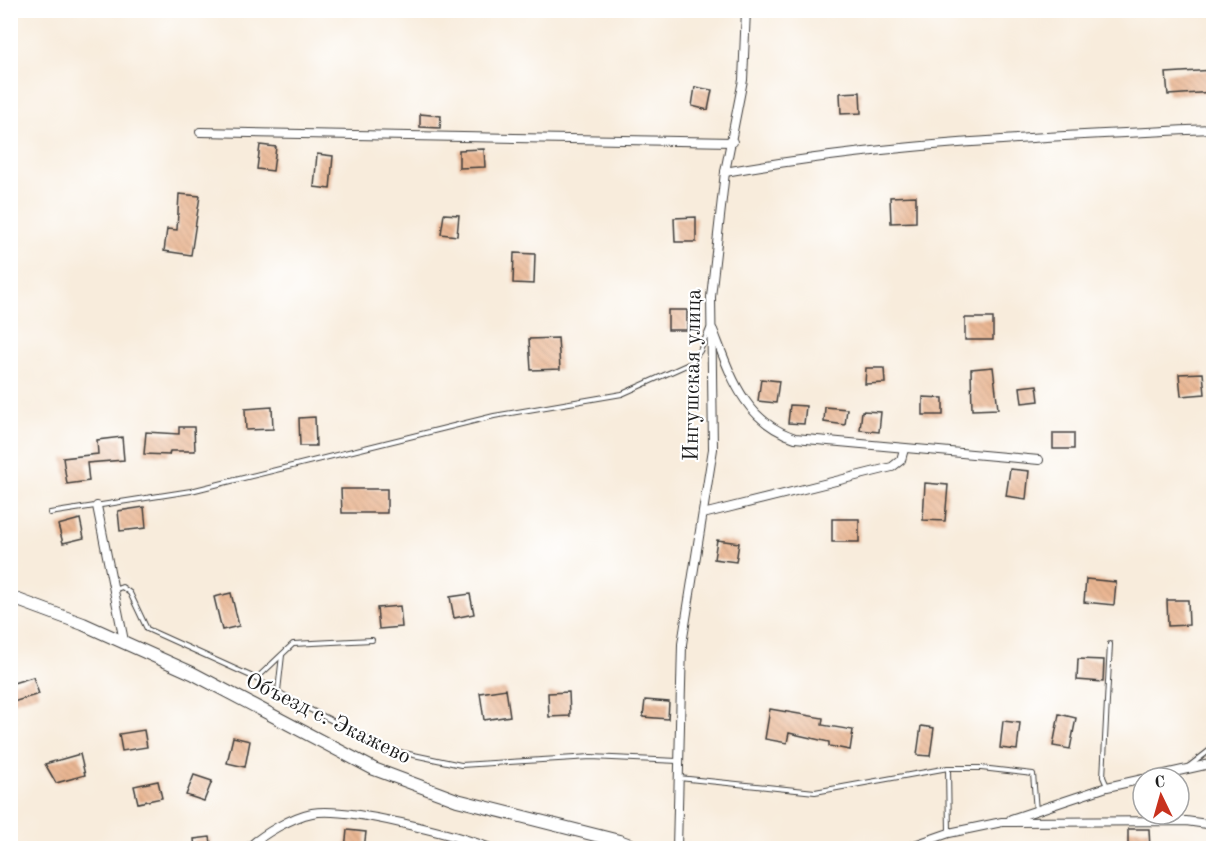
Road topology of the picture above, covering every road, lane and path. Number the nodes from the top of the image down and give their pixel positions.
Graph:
1 (746, 10) edge
2 (1214, 129) edge
3 (200, 132) dead end
4 (733, 142) junction
5 (725, 172) junction
6 (711, 324) junction
7 (904, 449) junction
8 (1039, 460) dead end
9 (97, 506) junction
10 (50, 513) dead end
11 (703, 514) junction
12 (114, 591) junction
13 (10, 597) edge
14 (1211, 615) dead end
15 (1214, 633) edge
16 (372, 640) dead end
17 (124, 641) junction
18 (1110, 644) dead end
19 (283, 654) junction
20 (256, 679) junction
21 (279, 691) junction
22 (1214, 747) edge
23 (679, 761) junction
24 (1214, 763) edge
25 (1189, 766) edge
26 (948, 768) junction
27 (1191, 768) edge
28 (679, 778) junction
29 (1131, 781) edge
30 (1107, 787) junction
31 (1036, 811) junction
32 (1002, 822) junction
33 (1214, 825) edge
34 (949, 833) junction
35 (911, 848) edge
36 (248, 849) edge
37 (490, 849) edge
38 (638, 849) edge
39 (677, 849) edge

1 - 4 street, Ингушская улица
2 - 5 street
3 - 4 street
4 - 5 street, Ингушская улица
5 - 6 street, Ингушская улица
6 - 7 street
6 - 9 lane
6 - 11 street, Ингушская улица
7 - 8 street
7 - 11 street
9 - 10 lane
9 - 12 street
11 - 23 street, Ингушская улица
12 - 17 street
12 - 20 lane
13 - 17 main road, Объезд с. Экажево
14 - 15 lane
16 - 19 lane
17 - 38 main road, Объезд с. Экажево
18 - 30 lane
19 - 20 lane
19 - 21 lane
20 - 21 lane
21 - 23 lane
22 - 25 lane
23 - 28 street, Ингушская улица
24 - 27 street
26 - 28 lane
26 - 31 lane
26 - 34 lane
28 - 39 street, Ингушская улица
29 - 30 street
30 - 31 street
31 - 32 street
32 - 33 street
32 - 34 street
34 - 35 street
36 - 37 street

